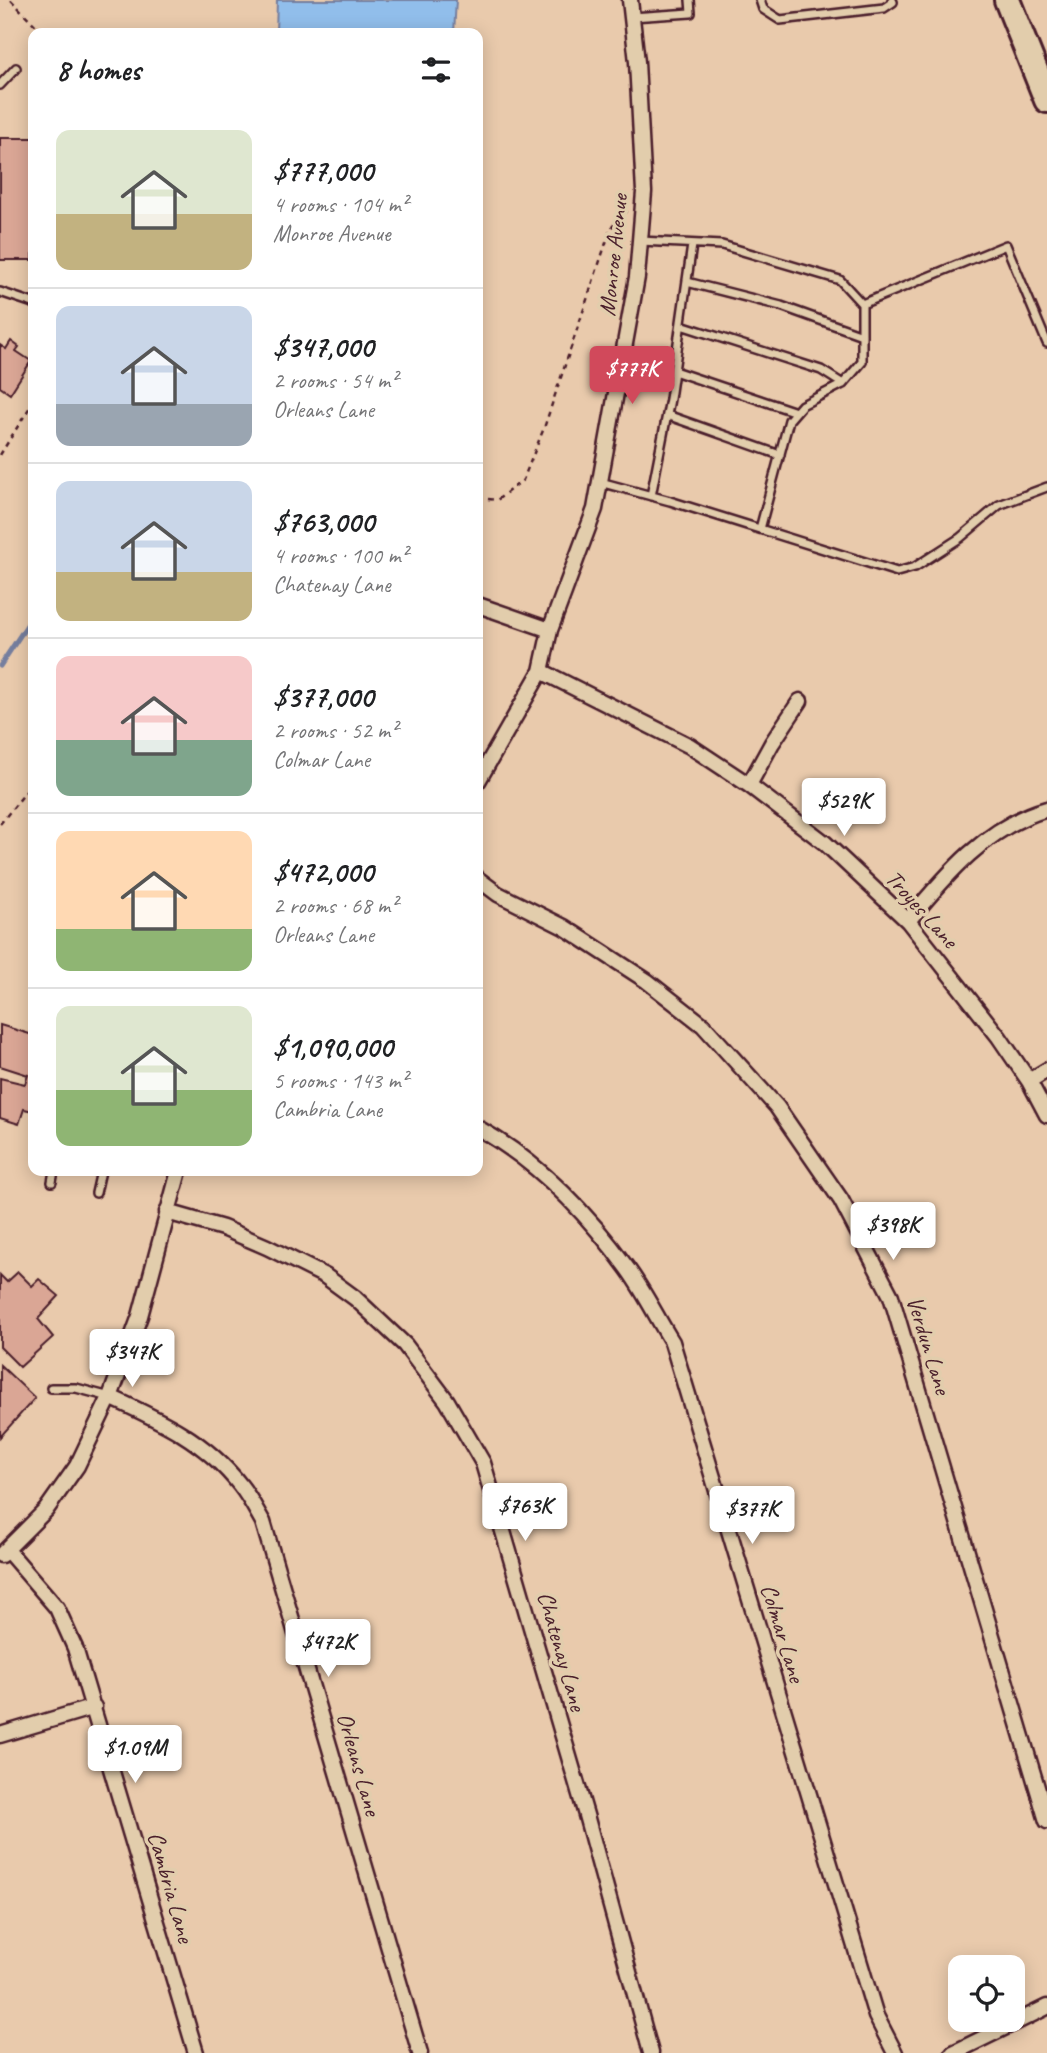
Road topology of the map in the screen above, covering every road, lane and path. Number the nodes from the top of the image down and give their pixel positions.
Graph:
1 (11, 0) edge
2 (630, 0) edge
3 (690, 0) edge
4 (760, 0) edge
5 (892, 0) edge
6 (1007, 0) edge
7 (632, 18) junction
8 (38, 28) edge
9 (16, 68) dead end
10 (0, 85) edge
11 (1047, 100) edge
12 (644, 192) junction
13 (640, 241) junction
14 (692, 245) junction
15 (687, 282) junction
16 (0, 292) edge
17 (28, 301) edge
18 (862, 303) junction
19 (681, 324) junction
20 (862, 335) junction
21 (1047, 343) edge
22 (674, 371) junction
23 (843, 384) junction
24 (28, 410) edge
25 (796, 412) junction
26 (667, 415) junction
27 (0, 455) edge
28 (780, 455) junction
29 (600, 482) junction
30 (1047, 487) edge
31 (651, 496) junction
32 (483, 499) edge
33 (760, 530) junction
34 (483, 607) edge
35 (550, 630) junction
36 (541, 671) junction
37 (800, 701) dead end
38 (483, 771) edge
39 (749, 785) junction
40 (28, 789) edge
41 (1047, 809) edge
42 (0, 824) edge
43 (483, 883) edge
44 (908, 920) junction
45 (1047, 1070) edge
46 (1029, 1081) junction
47 (1047, 1115) edge
48 (483, 1131) edge
49 (53, 1176) edge
50 (100, 1176) edge
51 (178, 1176) edge
52 (52, 1182) dead end
53 (96, 1193) dead end
54 (167, 1212) junction
55 (51, 1388) dead end
56 (110, 1397) junction
57 (4, 1553) edge
58 (94, 1707) junction
59 (0, 1735) edge
60 (1047, 1821) edge
61 (1047, 2007) edge
62 (196, 2053) edge
63 (420, 2053) edge
64 (651, 2053) edge
65 (895, 2053) edge
66 (953, 2053) edge

1 - 8 path
2 - 7 street, Monroe Avenue
3 - 7 lane
4 - 5 lane
6 - 11 highway
7 - 12 street, Monroe Avenue
9 - 10 lane
12 - 13 street, Monroe Avenue
12 - 32 path
13 - 14 lane
13 - 29 street, Monroe Avenue
14 - 15 lane
14 - 18 lane
15 - 19 lane
15 - 20 lane
16 - 17 lane
18 - 20 lane
18 - 21 lane
19 - 22 lane
19 - 23 lane
20 - 23 lane
22 - 25 lane
22 - 26 lane
23 - 25 lane
24 - 27 path
25 - 28 lane
26 - 28 lane
26 - 31 lane
28 - 33 lane
29 - 31 lane
29 - 35 street, Monroe Avenue
30 - 33 lane
31 - 33 lane
34 - 35 street
35 - 36 street, Monroe Avenue
36 - 38 street, Monroe Avenue
36 - 39 street, Troyes Lane
37 - 39 street
39 - 44 street, Troyes Lane
40 - 42 path
41 - 44 street
43 - 60 street, Verdun Lane
44 - 46 street, Troyes Lane
45 - 46 street
46 - 47 street, Troyes Lane
48 - 65 street, Colmar Lane
49 - 52 lane
50 - 53 lane
51 - 54 street
54 - 56 street
54 - 64 street, Chatenay Lane
55 - 56 lane
56 - 57 street
56 - 63 street, Orleans Lane
57 - 58 street, Cambria Lane
58 - 59 street
58 - 62 street, Cambria Lane
61 - 66 street

